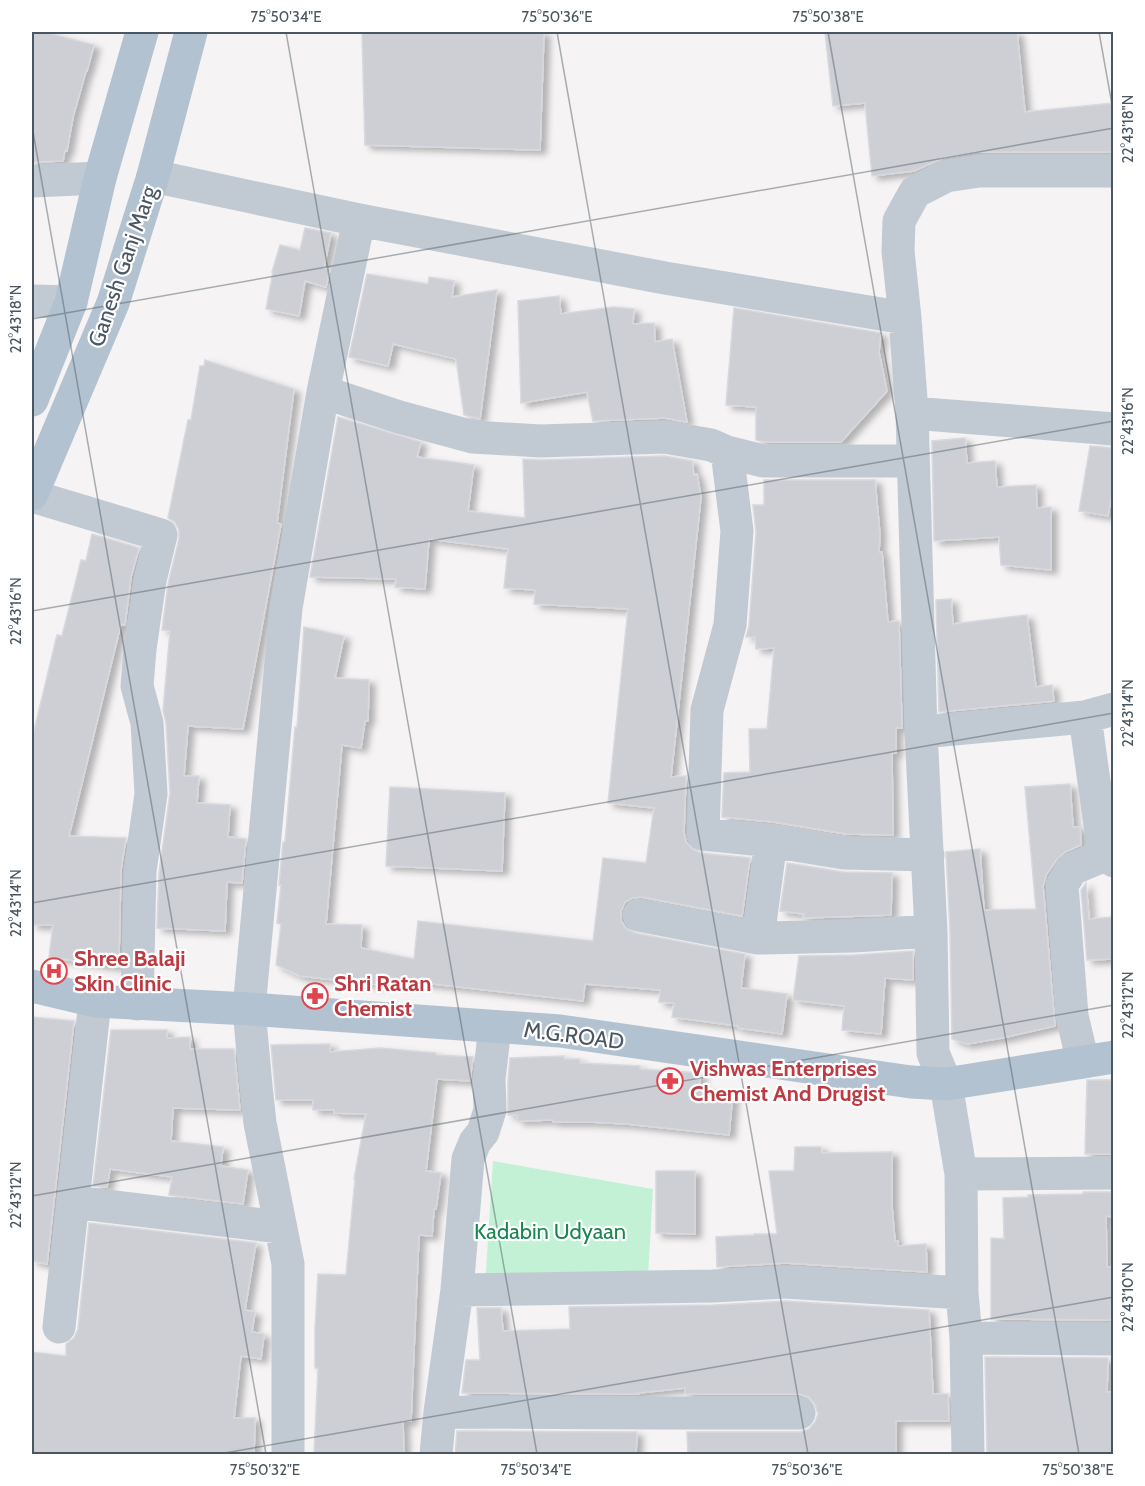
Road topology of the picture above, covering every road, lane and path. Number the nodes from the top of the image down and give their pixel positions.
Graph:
1 (142, 32) edge
2 (191, 32) edge
3 (1113, 171) edge
4 (153, 176) junction
5 (100, 178) junction
6 (32, 182) edge
7 (359, 220) junction
8 (32, 302) edge
9 (71, 302) junction
10 (905, 318) junction
11 (323, 392) junction
12 (32, 400) edge
13 (912, 413) junction
14 (1113, 429) edge
15 (727, 452) junction
16 (912, 461) junction
17 (32, 495) edge
18 (1099, 713) edge
19 (921, 732) junction
20 (771, 841) junction
21 (928, 855) junction
22 (1110, 858) edge
23 (639, 915) dead end
24 (931, 931) junction
25 (758, 938) junction
26 (32, 986) edge
27 (95, 1001) junction
28 (137, 1004) junction
29 (249, 1009) junction
30 (495, 1027) junction
31 (1098, 1060) edge
32 (946, 1084) junction
33 (1113, 1173) edge
34 (961, 1174) junction
35 (73, 1202) junction
36 (280, 1227) junction
37 (457, 1290) junction
38 (962, 1293) junction
39 (59, 1327) dead end
40 (966, 1338) junction
41 (1113, 1339) edge
42 (440, 1412) junction
43 (799, 1413) dead end
44 (288, 1455) edge
45 (436, 1455) edge
46 (968, 1455) edge

1 - 5 main road
2 - 4 main road, Ganesh Ganj Marg
3 - 10 street
4 - 7 street
4 - 17 main road, Ganesh Ganj Marg
5 - 6 street
5 - 9 main road
7 - 10 street
7 - 11 street
8 - 9 street
9 - 12 main road
10 - 13 street
11 - 15 street
11 - 29 street
13 - 14 street
13 - 16 street
15 - 16 street
15 - 20 street
16 - 19 street
17 - 28 street
18 - 19 street
18 - 22 street
19 - 21 street
20 - 21 street
20 - 25 street
21 - 24 street
22 - 31 street
23 - 25 street
24 - 25 street
24 - 32 street
26 - 27 main road, M.G.ROAD
27 - 28 main road, M.G.ROAD
27 - 35 street
28 - 29 main road, M.G.ROAD
29 - 30 main road, M.G.ROAD
29 - 36 street
30 - 32 main road, M.G.ROAD
30 - 37 street
31 - 32 main road, M.G.ROAD
32 - 34 street
33 - 34 street
34 - 38 street
35 - 36 street
35 - 39 street
36 - 44 street
37 - 38 street
37 - 42 street
38 - 40 street
40 - 41 street
40 - 46 street
42 - 43 street
42 - 45 street

